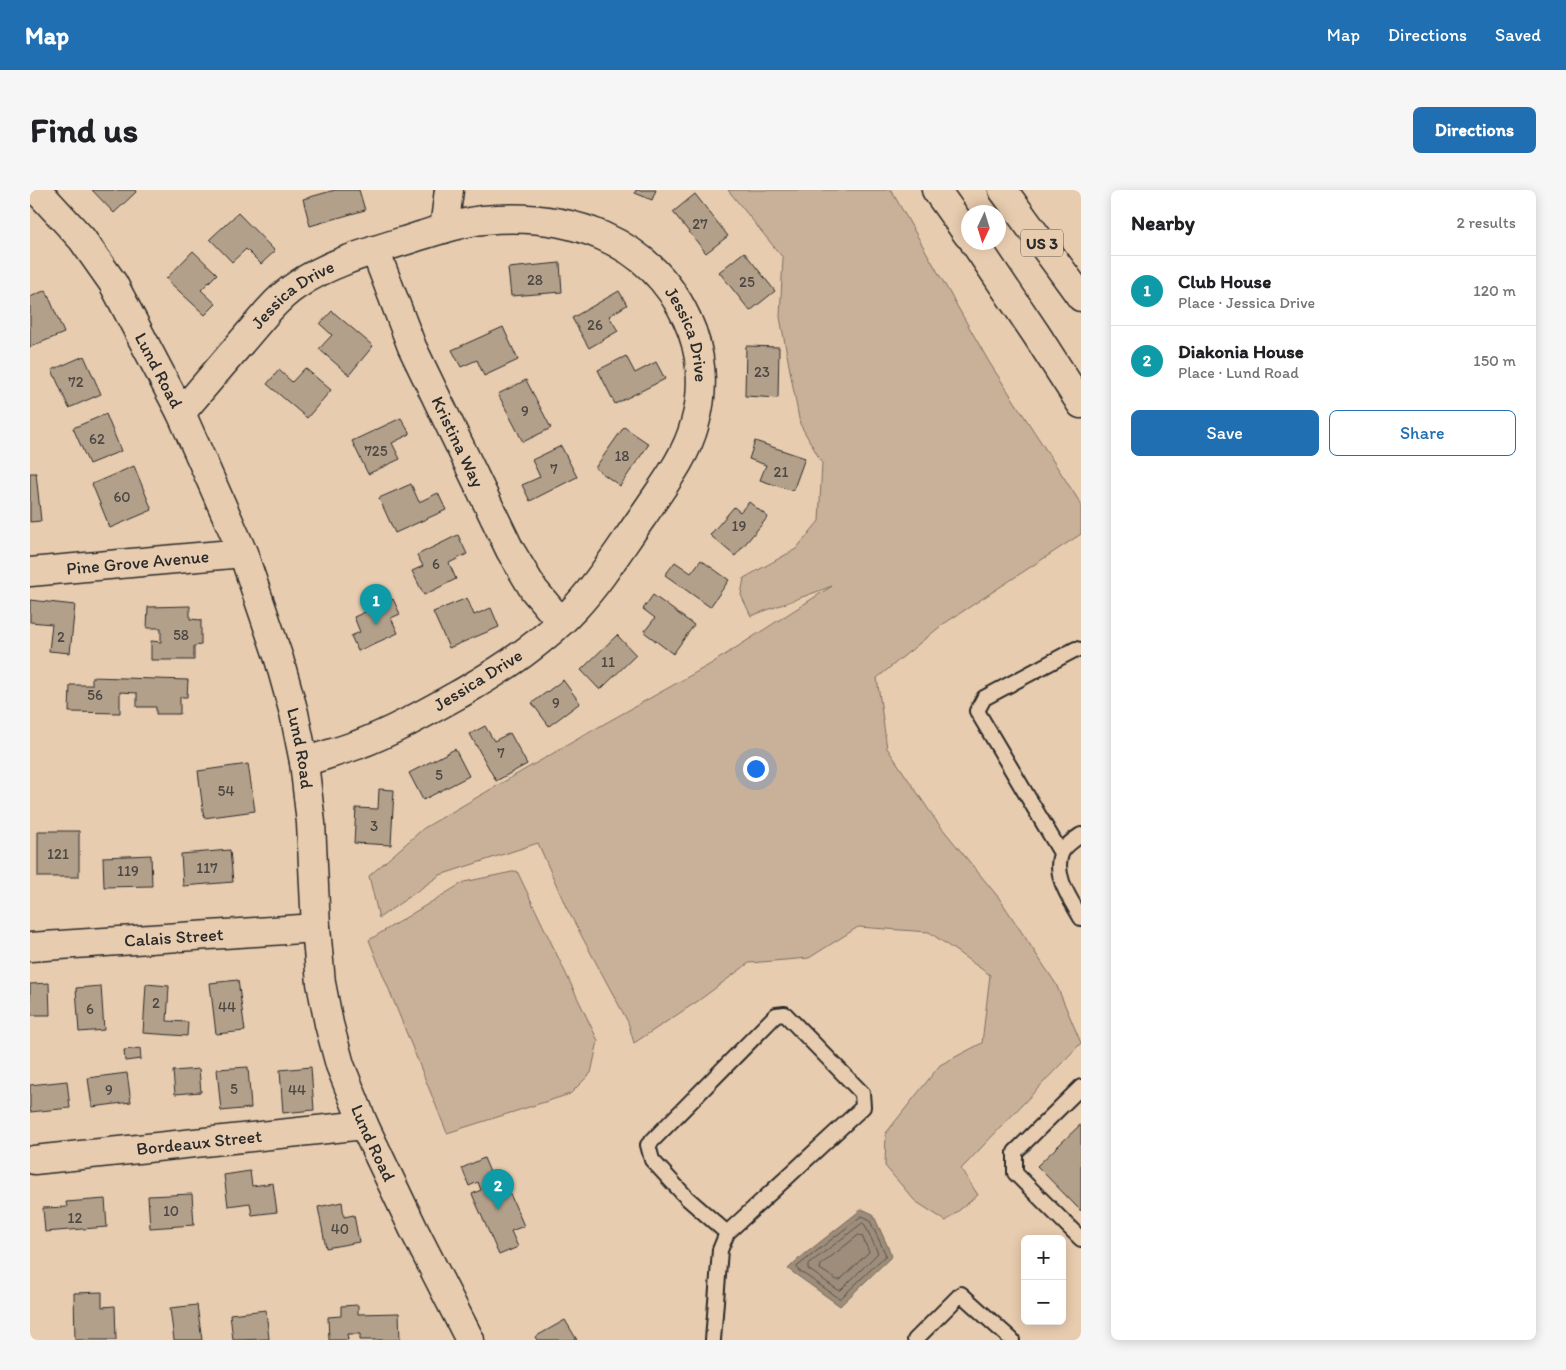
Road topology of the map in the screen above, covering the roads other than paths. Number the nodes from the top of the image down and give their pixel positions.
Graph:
1 (37, 190) edge
2 (449, 190) edge
3 (936, 190) edge
4 (1003, 190) edge
5 (961, 225) edge
6 (444, 229) junction
7 (375, 250) junction
8 (979, 250) edge
9 (1081, 297) edge
10 (1081, 404) edge
11 (181, 413) junction
12 (243, 553) junction
13 (30, 572) edge
14 (561, 622) junction
15 (1081, 650) edge
16 (304, 762) junction
17 (1081, 834) edge
18 (1061, 853) junction
19 (1081, 918) edge
20 (316, 928) junction
21 (30, 947) edge
22 (1081, 1087) edge
23 (364, 1125) junction
24 (34, 1160) dead end
25 (727, 1232) junction
26 (1081, 1239) edge
27 (470, 1340) edge
28 (713, 1340) edge
29 (915, 1340) edge
30 (1012, 1340) edge

1 - 11 main road, Lund Road
2 - 6 main road
3 - 5 main road
4 - 9 main road, US 3
6 - 7 main road, Jessica Drive
6 - 14 main road, Jessica Drive
7 - 11 main road, Jessica Drive
7 - 14 main road, Kristina Way
8 - 10 main road
11 - 12 main road, Lund Road
12 - 13 main road, Pine Grove Avenue
12 - 16 main road, Lund Road
14 - 16 main road, Jessica Drive
15 - 18 lane
16 - 20 main road, Lund Road
17 - 18 lane
18 - 19 lane
20 - 21 main road, Calais Street
20 - 23 main road, Lund Road
22 - 26 lane
23 - 24 main road, Bordeaux Street
23 - 27 main road, Lund Road
25 - 25 lane
25 - 28 lane
29 - 30 lane

